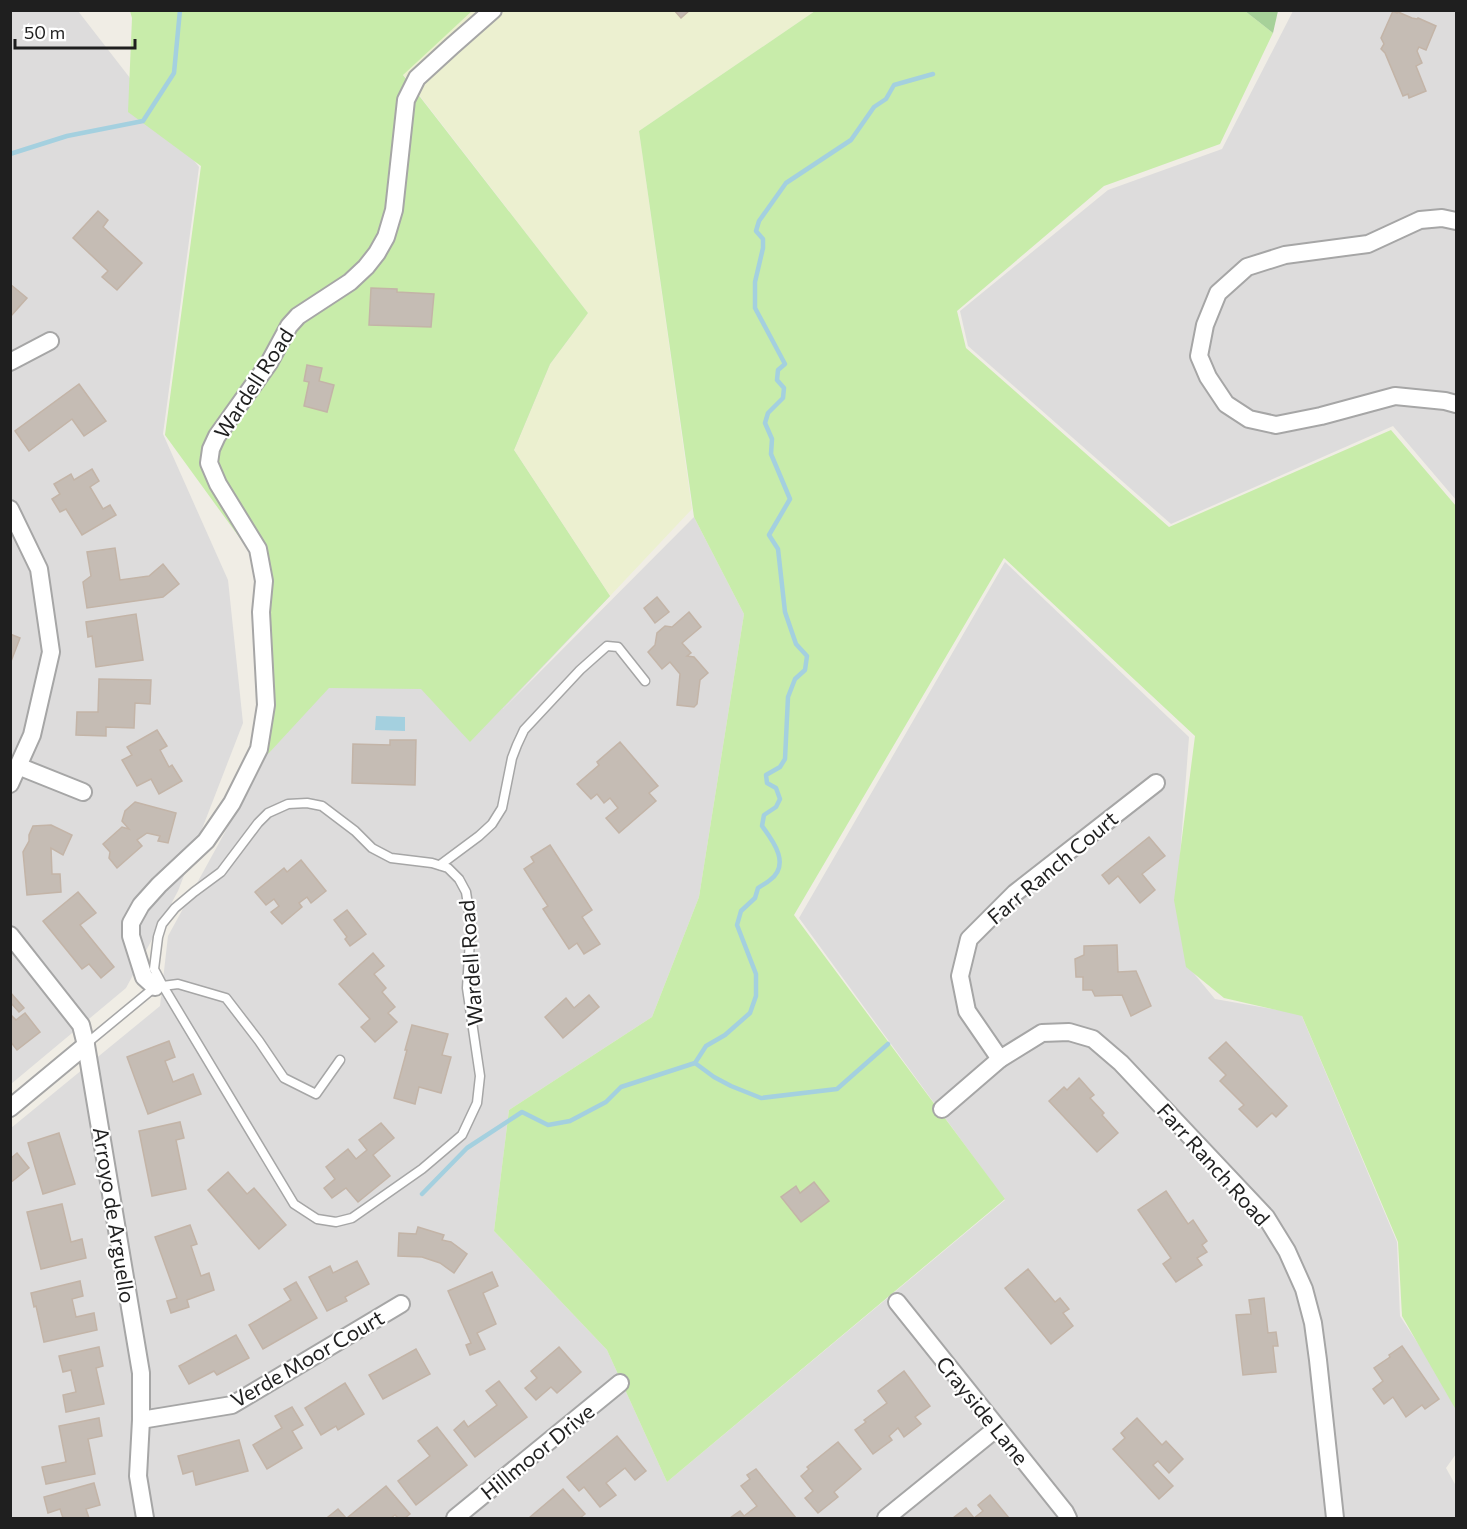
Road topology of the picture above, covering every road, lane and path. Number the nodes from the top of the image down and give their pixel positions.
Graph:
1 (493, 10) edge
2 (1456, 221) edge
3 (50, 341) dead end
4 (10, 362) edge
5 (1456, 404) edge
6 (10, 509) edge
7 (645, 681) dead end
8 (18, 766) junction
9 (1156, 783) dead end
10 (10, 784) edge
11 (83, 792) dead end
12 (440, 865) junction
13 (10, 935) edge
14 (159, 987) junction
15 (86, 1045) junction
16 (1000, 1059) junction
17 (340, 1060) dead end
18 (10, 1108) edge
19 (942, 1108) dead end
20 (897, 1302) dead end
21 (401, 1304) dead end
22 (620, 1383) dead end
23 (141, 1420) junction
24 (998, 1428) junction
25 (145, 1518) edge
26 (455, 1518) edge
27 (886, 1518) edge
28 (1068, 1518) edge
29 (1335, 1518) edge

1 - 14 street, Wardell Road
2 - 5 street
3 - 4 street
6 - 8 street
7 - 12 lane
8 - 10 street
8 - 11 street
9 - 16 street, Farr Ranch Court
12 - 14 lane, Wardell Road
12 - 14 lane, Wardell Road
13 - 15 street, Arroyo de Arguello
14 - 15 lane
14 - 17 lane
15 - 18 street
15 - 23 street, Arroyo de Arguello
16 - 19 street, Farr Ranch Road
16 - 29 street, Farr Ranch Road
20 - 24 street, Crayside Lane
21 - 23 street, Verde Moor Court
22 - 26 street, Hillmoor Drive
23 - 25 street, Arroyo de Arguello
24 - 27 street
24 - 28 street, Crayside Lane

